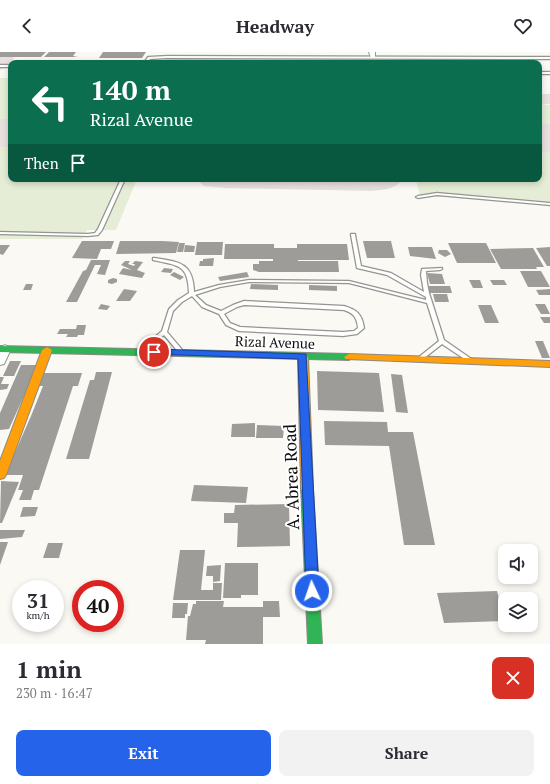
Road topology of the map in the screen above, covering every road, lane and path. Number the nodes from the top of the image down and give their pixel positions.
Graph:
1 (372, 54) edge
2 (550, 58) edge
3 (147, 60) edge
4 (122, 182) edge
5 (418, 198) dead end
6 (550, 204) edge
7 (0, 233) edge
8 (353, 235) dead end
9 (155, 259) dead end
10 (440, 268) dead end
11 (192, 294) junction
12 (428, 296) junction
13 (430, 302) junction
14 (221, 314) junction
15 (164, 332) junction
16 (442, 340) junction
17 (3, 349) edge
18 (47, 350) junction
19 (141, 352) junction
20 (182, 353) junction
21 (303, 356) junction
22 (420, 360) junction
23 (470, 360) junction
24 (0, 361) edge
25 (550, 364) edge
26 (0, 475) edge
27 (315, 644) edge

1 - 2 lane
1 - 3 lane
4 - 7 lane
5 - 6 lane
8 - 12 lane
9 - 11 lane
10 - 12 lane
11 - 13 lane
11 - 14 lane
11 - 15 lane
12 - 13 lane
13 - 16 lane
14 - 14 lane
15 - 19 lane
15 - 20 lane
16 - 22 lane
16 - 23 lane
17 - 18 street, Rizal Avenue
17 - 24 street
18 - 19 street, Rizal Avenue
18 - 26 street
19 - 20 street, Rizal Avenue
20 - 21 street, Rizal Avenue
21 - 22 street, Rizal Avenue
21 - 27 street, A. Abrea Road
22 - 23 street, Rizal Avenue
23 - 25 street, Rizal Avenue

